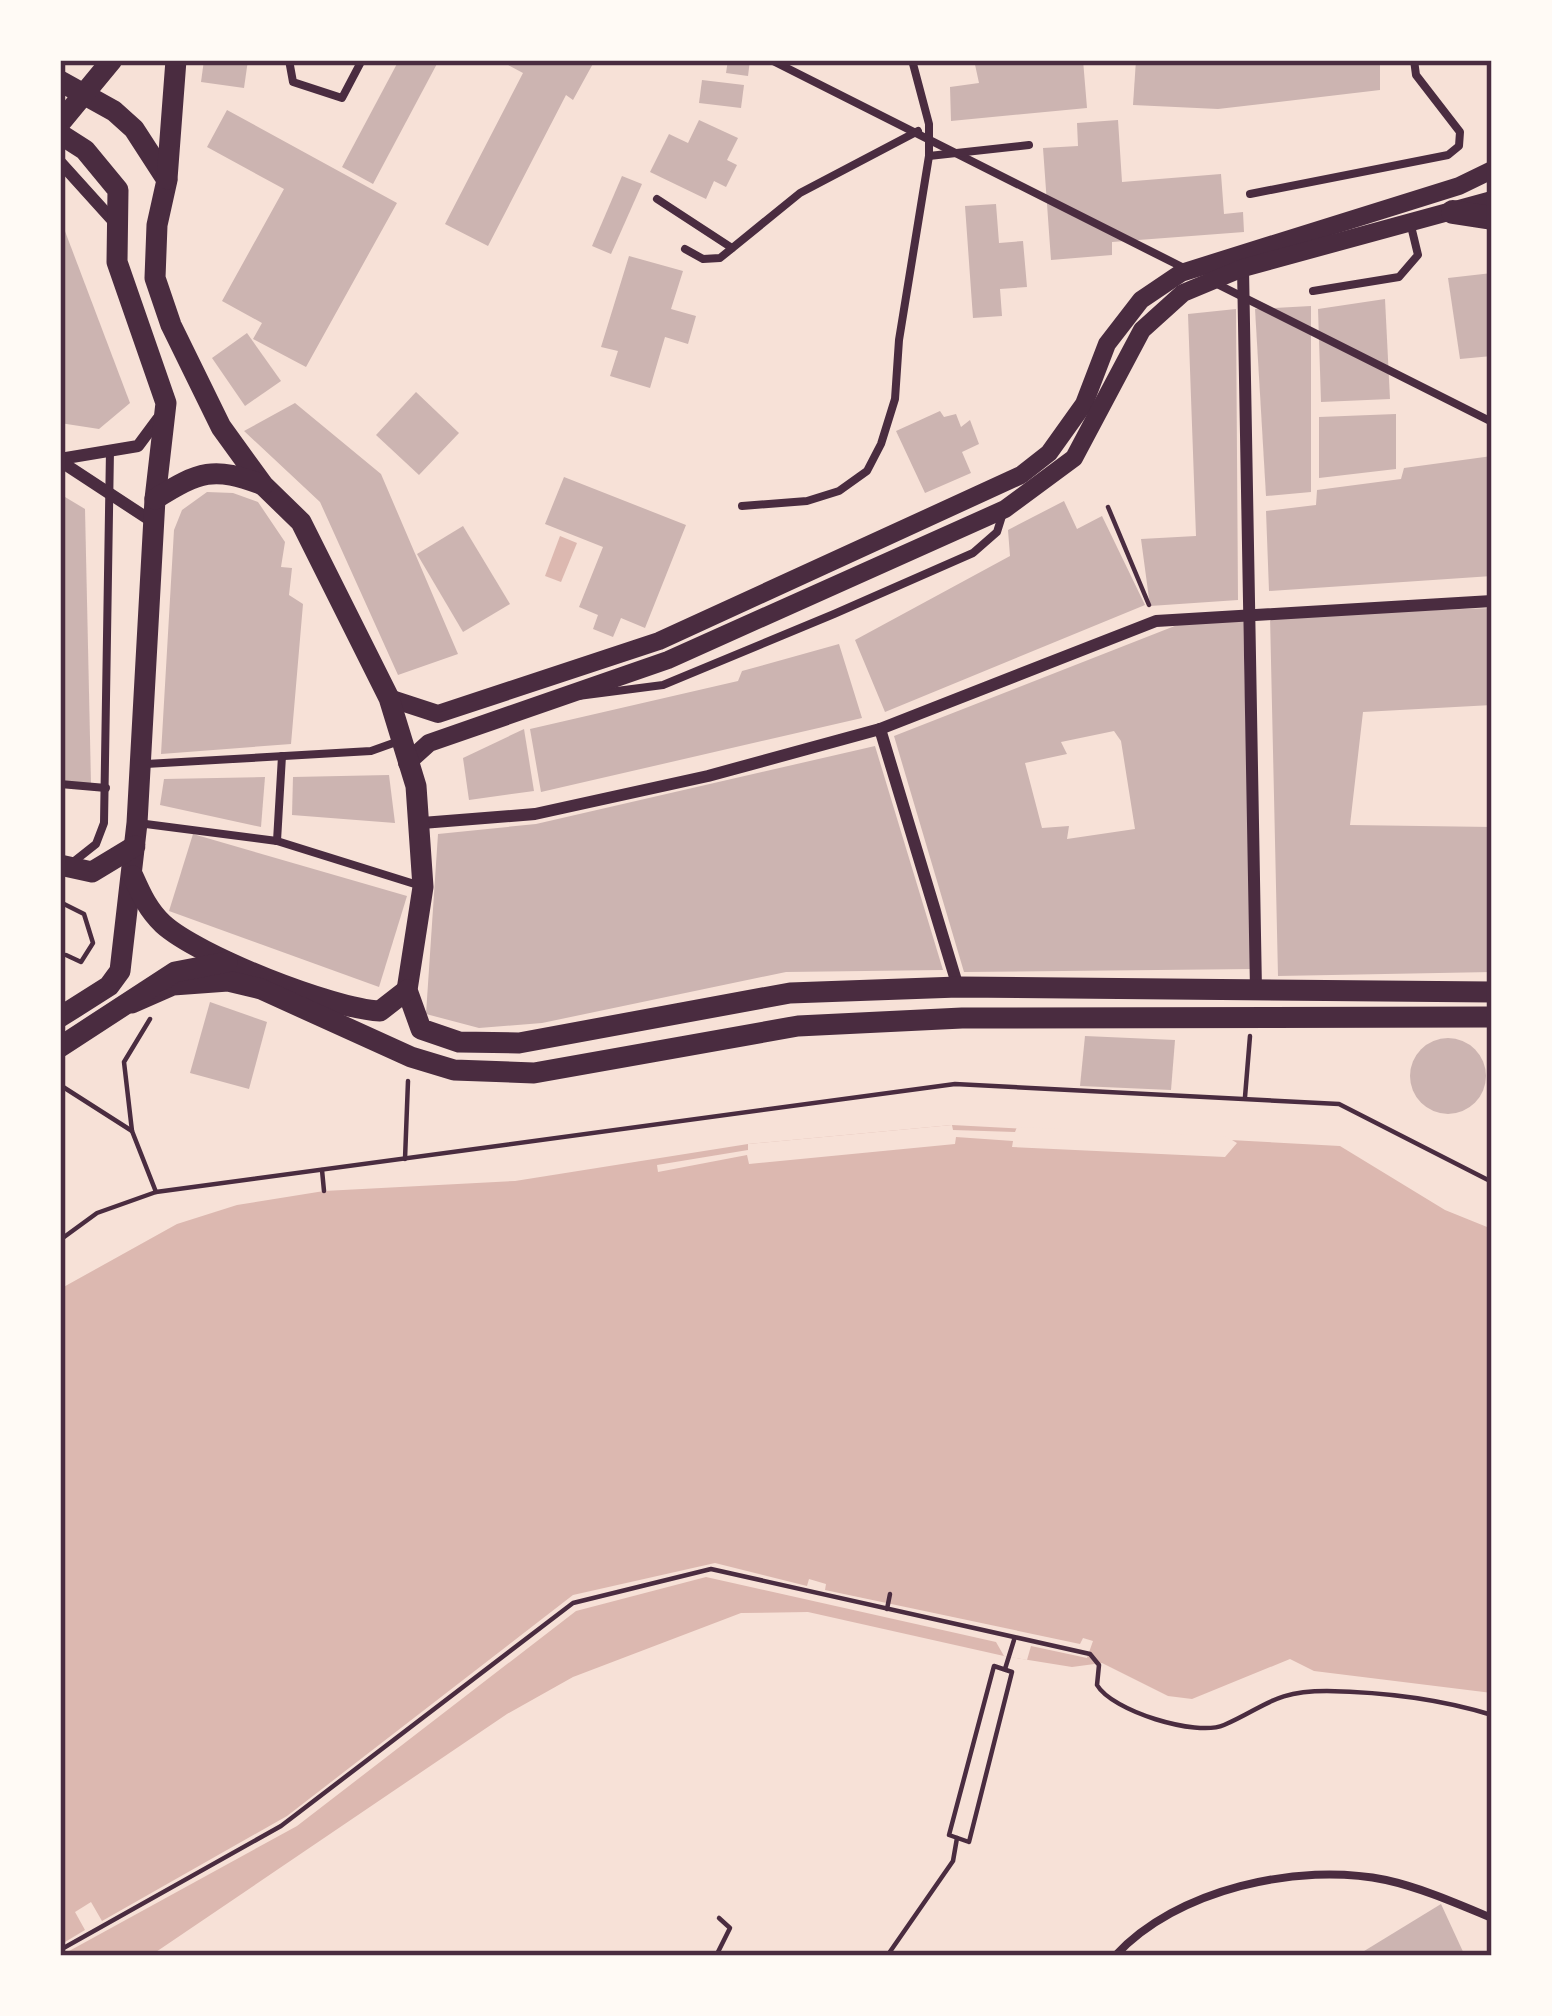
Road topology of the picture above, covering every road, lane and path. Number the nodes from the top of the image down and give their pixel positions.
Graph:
1 (112, 60) edge
2 (176, 60) edge
3 (290, 60) edge
4 (362, 60) edge
5 (771, 60) edge
6 (912, 60) edge
7 (1414, 60) edge
8 (60, 81) edge
9 (80, 95) junction
10 (60, 123) edge
11 (929, 124) junction
12 (60, 134) edge
13 (1029, 145) dead end
14 (929, 156) junction
15 (60, 162) edge
16 (1492, 170) edge
17 (167, 180) junction
18 (1250, 194) dead end
19 (657, 199) dead end
20 (1492, 200) edge
21 (1453, 212) junction
22 (1492, 218) edge
23 (117, 225) junction
24 (1410, 225) junction
25 (732, 248) junction
26 (685, 249) dead end
27 (1243, 268) junction
28 (1312, 291) dead end
29 (166, 403) junction
30 (1492, 422) edge
31 (110, 450) junction
32 (60, 460) edge
33 (262, 485) junction
34 (109, 494) junction
35 (155, 499) junction
36 (742, 506) dead end
37 (1108, 507) dead end
38 (154, 522) junction
39 (1492, 602) edge
40 (1248, 613) junction
41 (1156, 621) junction
42 (389, 698) junction
43 (880, 729) junction
44 (400, 741) junction
45 (282, 756) junction
46 (138, 764) junction
47 (406, 764) junction
48 (60, 784) edge
49 (106, 788) junction
50 (137, 823) junction
51 (422, 823) junction
52 (277, 841) junction
53 (134, 847) junction
54 (63, 866) edge
55 (132, 876) junction
56 (424, 887) junction
57 (60, 902) edge
58 (66, 955) dead end
59 (236, 962) junction
60 (958, 987) junction
61 (407, 990) junction
62 (1256, 992) junction
63 (1492, 992) edge
64 (155, 993) junction
65 (132, 1003) junction
66 (342, 1007) junction
67 (60, 1017) edge
68 (1252, 1017) junction
69 (1492, 1017) edge
70 (364, 1037) junction
71 (60, 1047) edge
72 (411, 1057) junction
73 (60, 1085) edge
74 (1245, 1096) junction
75 (132, 1131) junction
76 (405, 1159) junction
77 (322, 1170) junction
78 (1492, 1182) edge
79 (324, 1191) dead end
80 (156, 1192) junction
81 (60, 1240) edge
82 (890, 1594) dead end
83 (886, 1609) junction
84 (1015, 1637) junction
85 (1005, 1669) junction
86 (1492, 1714) edge
87 (957, 1838) junction
88 (719, 1918) dead end
89 (1492, 1918) edge
90 (60, 1950) edge
91 (716, 1956) edge
92 (887, 1956) edge
93 (1115, 1956) edge

1 - 9 main road
2 - 17 main road
3 - 4 lane
5 - 30 lane
6 - 11 lane
7 - 18 lane
8 - 9 main road
9 - 10 main road
9 - 17 main road
11 - 14 lane
11 - 25 lane
12 - 23 main road
13 - 14 lane
14 - 36 lane
15 - 23 street
16 - 42 street
17 - 33 main road
19 - 25 lane
20 - 21 street
21 - 22 main road
21 - 24 street
23 - 29 main road
24 - 27 street
24 - 28 lane
25 - 26 lane
27 - 40 street
27 - 47 street
29 - 31 street
29 - 35 main road
31 - 32 street
31 - 34 lane
32 - 34 street
33 - 35 main road
33 - 42 main road
34 - 38 street
34 - 49 lane
35 - 38 main road
37 - 41 path
38 - 46 main road
39 - 40 street
40 - 41 street
40 - 62 street
41 - 43 street
42 - 44 main road
43 - 51 street
43 - 60 street
44 - 45 lane
44 - 47 main road
45 - 46 lane
45 - 52 lane
46 - 50 main road
47 - 51 main road
48 - 49 lane
49 - 54 lane
50 - 52 lane
50 - 53 main road
51 - 56 main road
52 - 56 lane
53 - 54 main road
53 - 55 main road
55 - 59 main road
55 - 67 main road
56 - 61 main road
57 - 58 path
59 - 65 main road
59 - 66 main road
60 - 61 main road
60 - 62 main road
61 - 66 main road
62 - 63 main road
64 - 65 main road
64 - 70 main road
64 - 75 path
65 - 71 main road
66 - 70 main road
68 - 69 main road
68 - 72 main road
68 - 74 path
70 - 72 main road
72 - 76 path
73 - 75 path
74 - 76 path
74 - 78 path
75 - 80 path
76 - 77 path
77 - 79 path
77 - 80 path
80 - 81 path
82 - 83 path
83 - 84 path
83 - 90 path
84 - 85 path
84 - 86 path
85 - 87 path
85 - 87 path
87 - 92 path
88 - 91 path
89 - 93 lane

